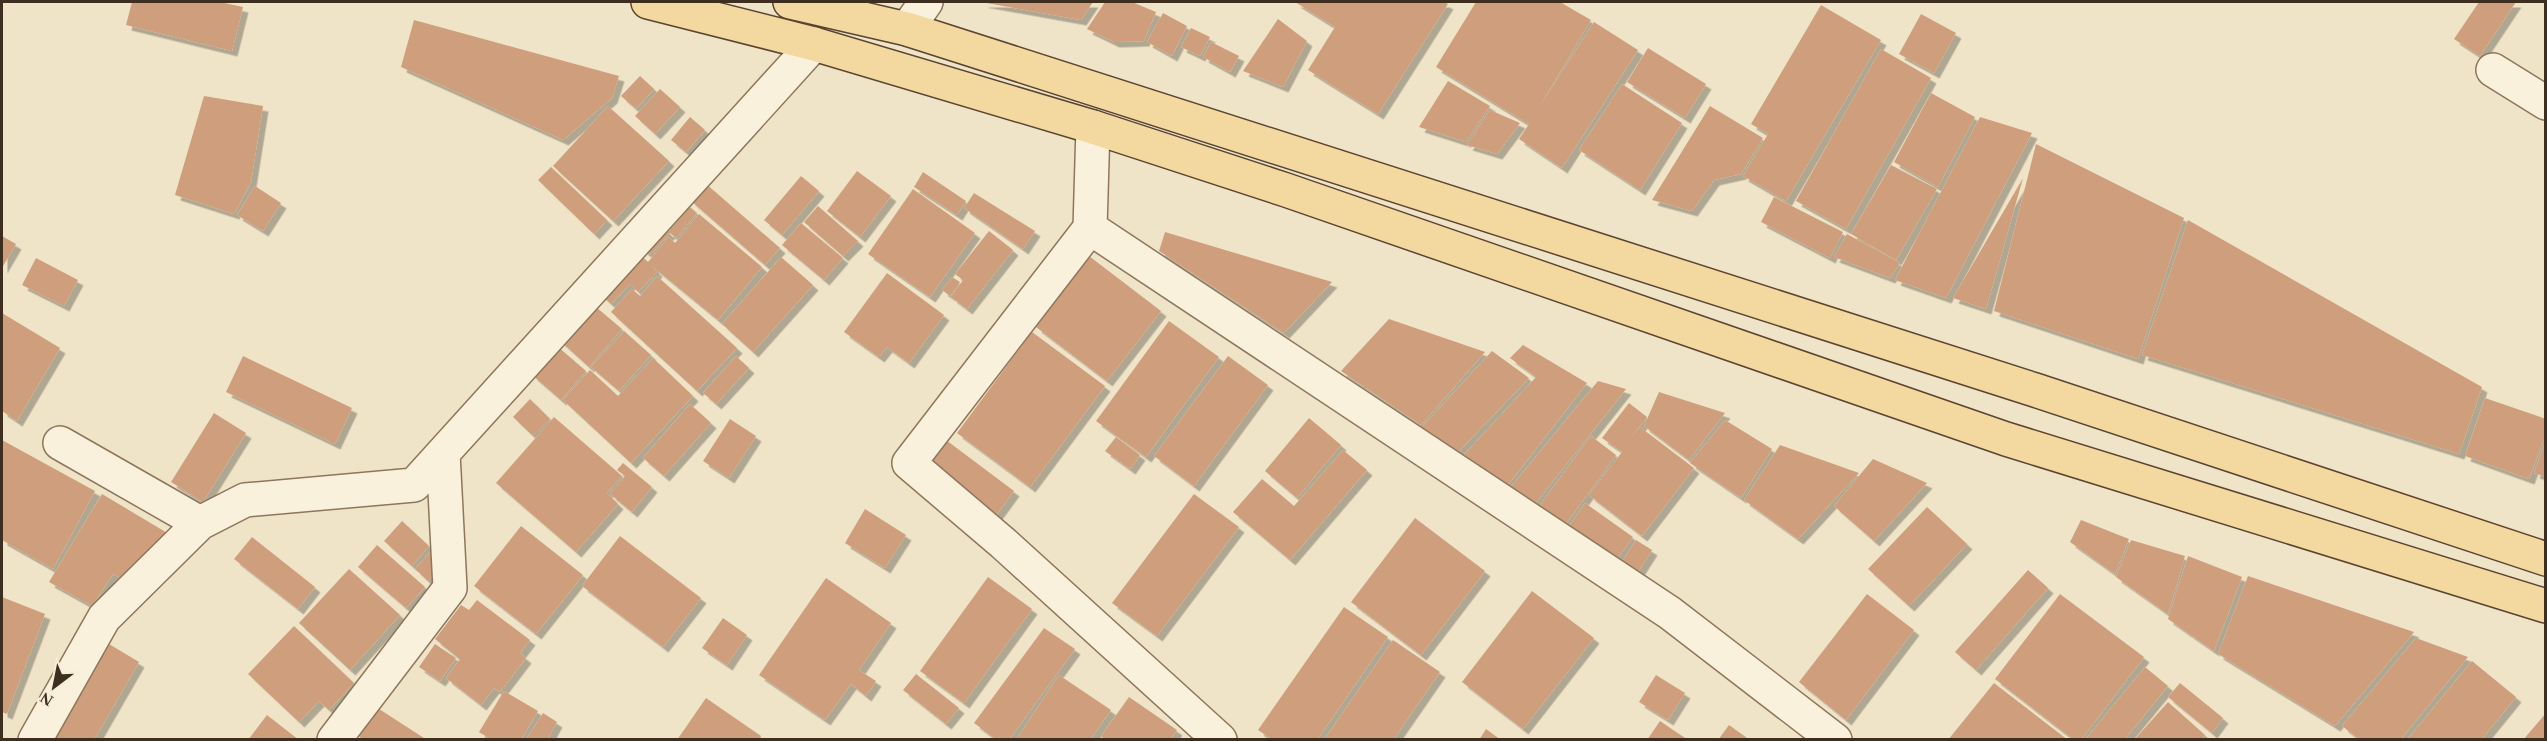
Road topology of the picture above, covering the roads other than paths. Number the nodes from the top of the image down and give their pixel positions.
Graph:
1 (648, 2) edge
2 (790, 2) edge
3 (926, 2) edge
4 (908, 29) junction
5 (814, 44) junction
6 (2493, 70) dead end
7 (2546, 103) edge
8 (1093, 127) junction
9 (1291, 152) junction
10 (1286, 190) junction
11 (1090, 228) junction
12 (60, 443) dead end
13 (443, 453) junction
14 (200, 523) junction
15 (2546, 559) edge
16 (2546, 606) edge
17 (35, 740) edge
18 (334, 740) edge
19 (1220, 740) edge
20 (1835, 740) edge

1 - 5 main road
2 - 4 main road
3 - 4 street
4 - 9 main road
5 - 8 main road
5 - 13 street
6 - 7 street
8 - 10 main road
8 - 11 street
9 - 10 main road
9 - 15 main road
10 - 16 main road
11 - 19 street
11 - 20 street
12 - 14 street
13 - 14 street
13 - 18 street
14 - 17 street

